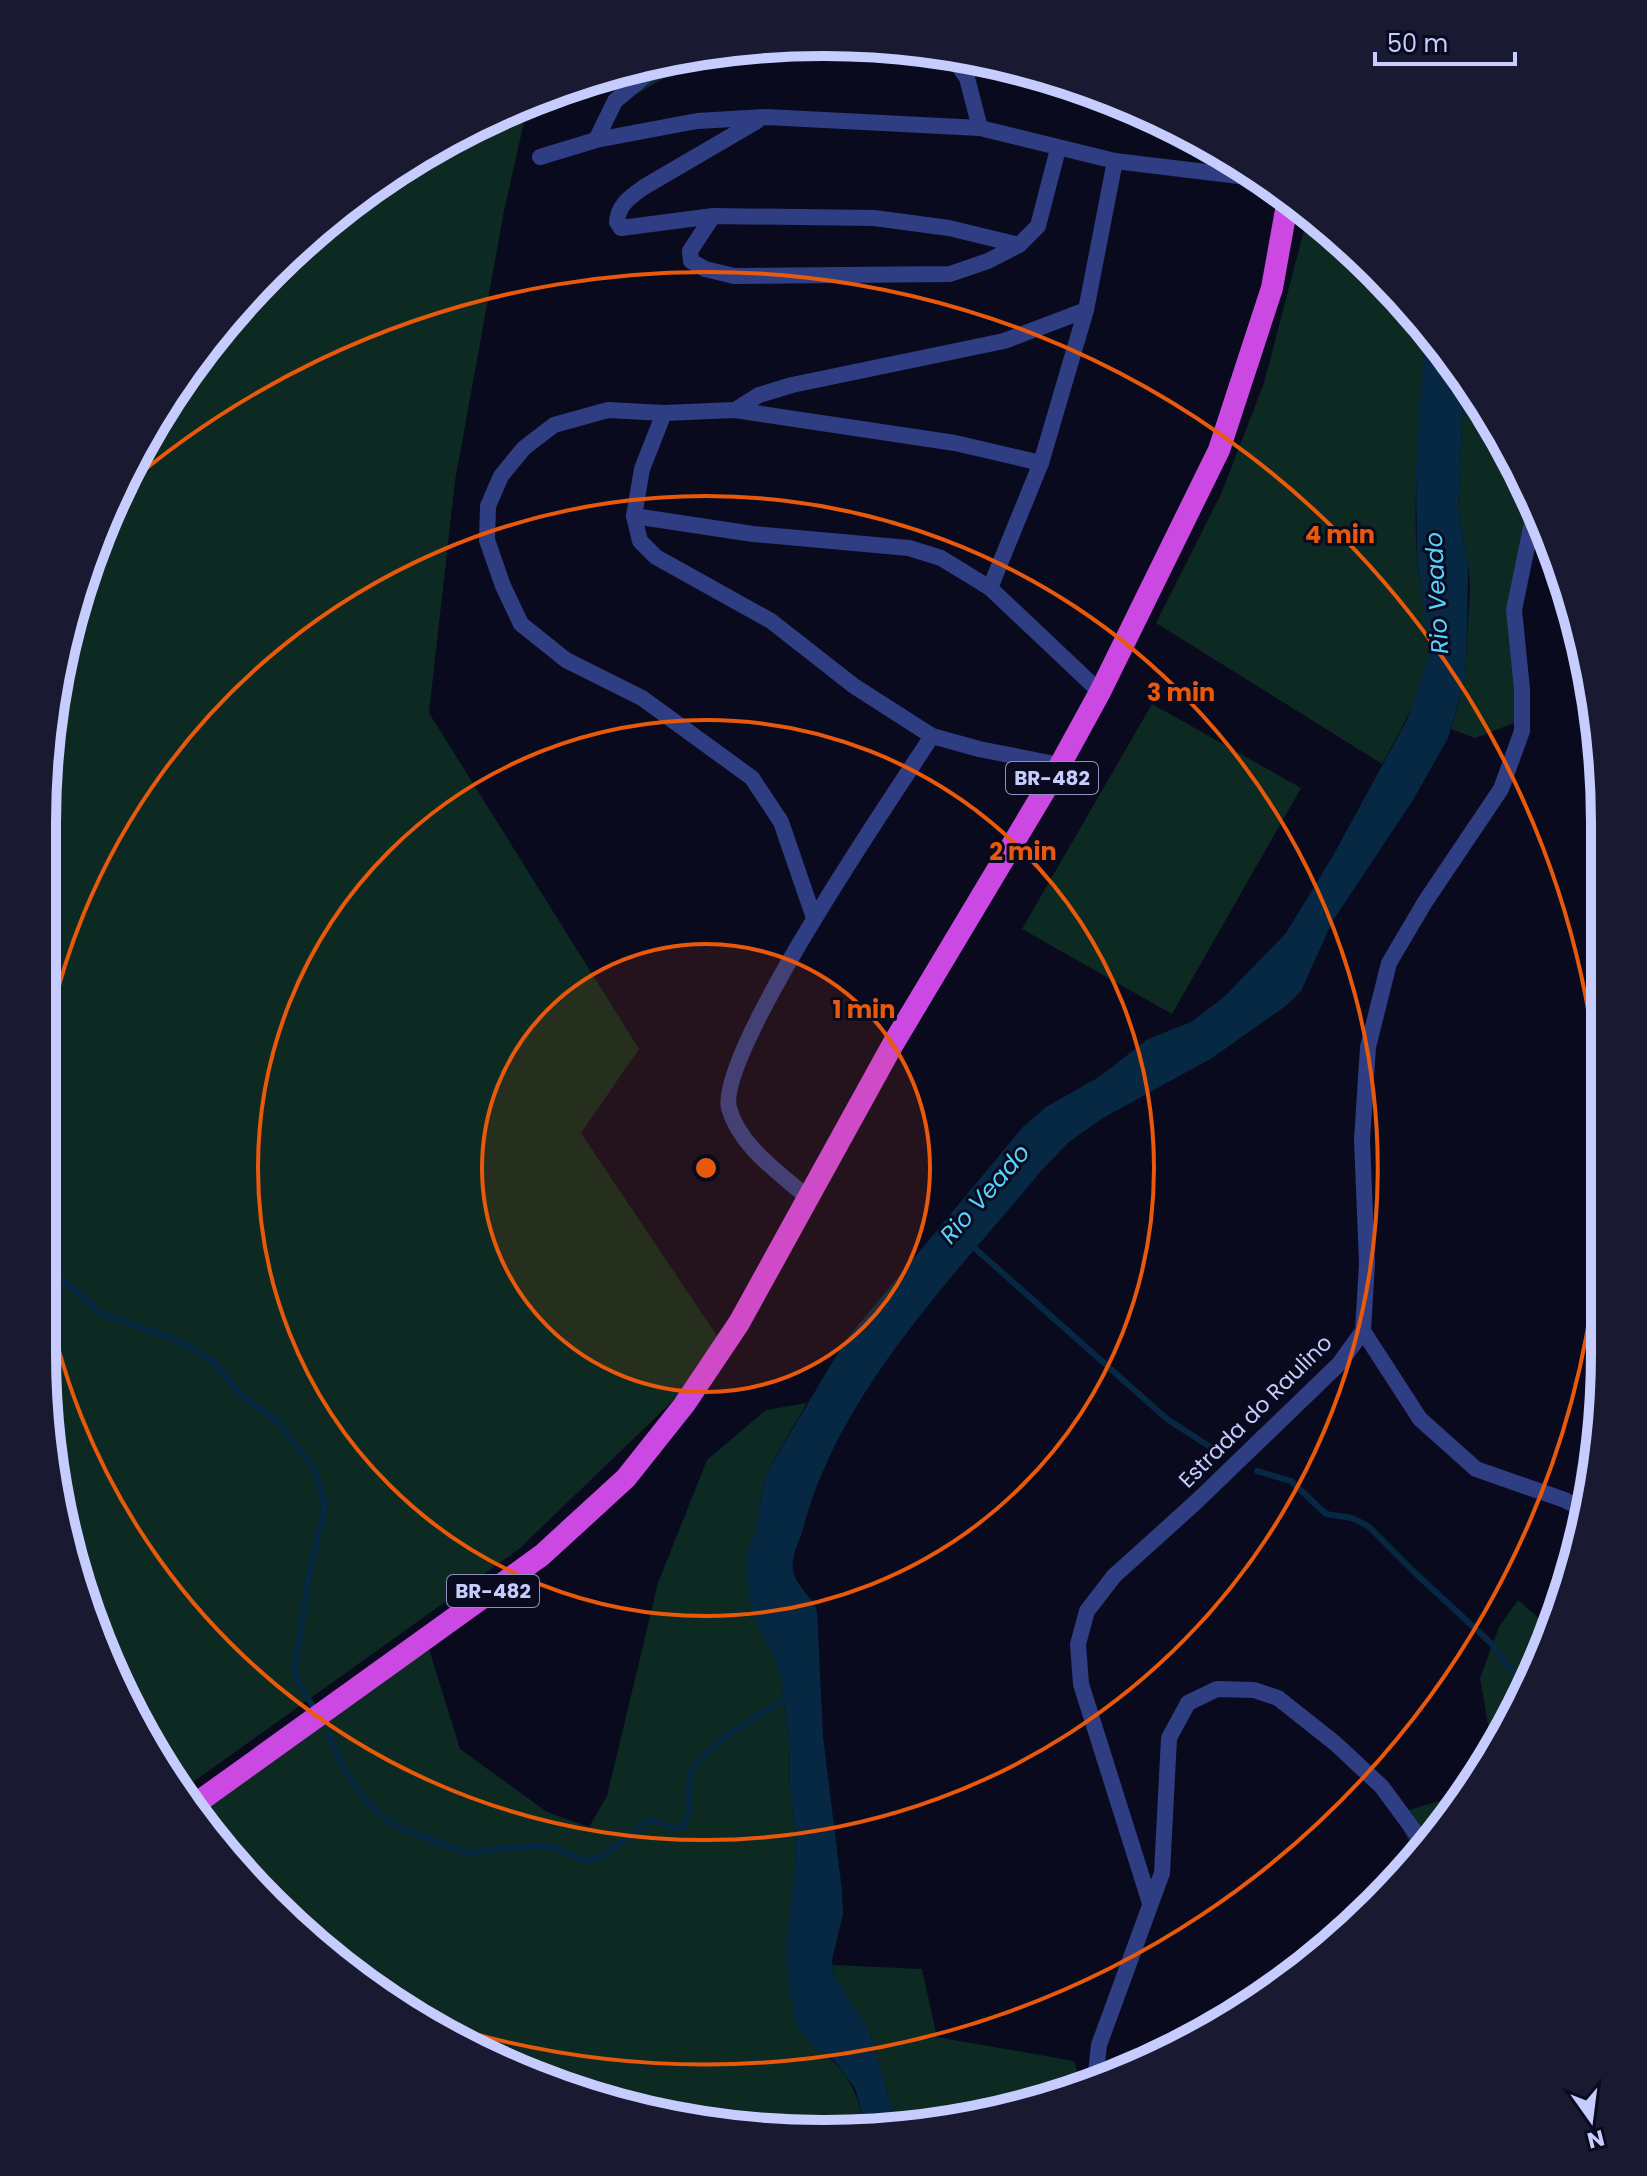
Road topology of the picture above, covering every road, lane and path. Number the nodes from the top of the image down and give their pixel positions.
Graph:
1 (961, 69) edge
2 (642, 78) edge
3 (766, 117) junction
4 (980, 128) junction
5 (596, 140) junction
6 (1058, 149) junction
7 (540, 157) dead end
8 (1115, 161) junction
9 (1234, 175) edge
10 (1286, 211) edge
11 (713, 216) junction
12 (1019, 245) junction
13 (1086, 310) junction
14 (735, 410) junction
15 (664, 413) junction
16 (1041, 463) junction
17 (634, 516) junction
18 (1531, 526) edge
19 (990, 588) junction
20 (1100, 692) junction
21 (932, 736) junction
22 (1060, 765) junction
23 (814, 918) junction
24 (808, 1198) junction
25 (1363, 1331) junction
26 (1575, 1506) edge
27 (201, 1800) edge
28 (1419, 1837) edge
29 (1150, 1903) junction
30 (1096, 2069) edge

1 - 4 street
2 - 5 street
3 - 4 street
3 - 5 street
3 - 11 street
4 - 6 street
5 - 7 street
6 - 8 street
6 - 12 street
8 - 9 street
8 - 13 street
10 - 20 highway, BR-482
11 - 12 street
11 - 12 street
13 - 14 street
13 - 16 street
14 - 15 street
14 - 16 street
15 - 17 street
15 - 23 street
16 - 19 street
17 - 19 street
17 - 21 street
18 - 25 street, Estrada do Raulino
19 - 20 street
20 - 22 highway, BR-482
21 - 22 street
21 - 23 street
22 - 24 highway, BR-482
23 - 24 street
24 - 27 highway, BR-482
25 - 26 street
25 - 29 street, Estrada do Raulino
28 - 29 street
29 - 30 street

